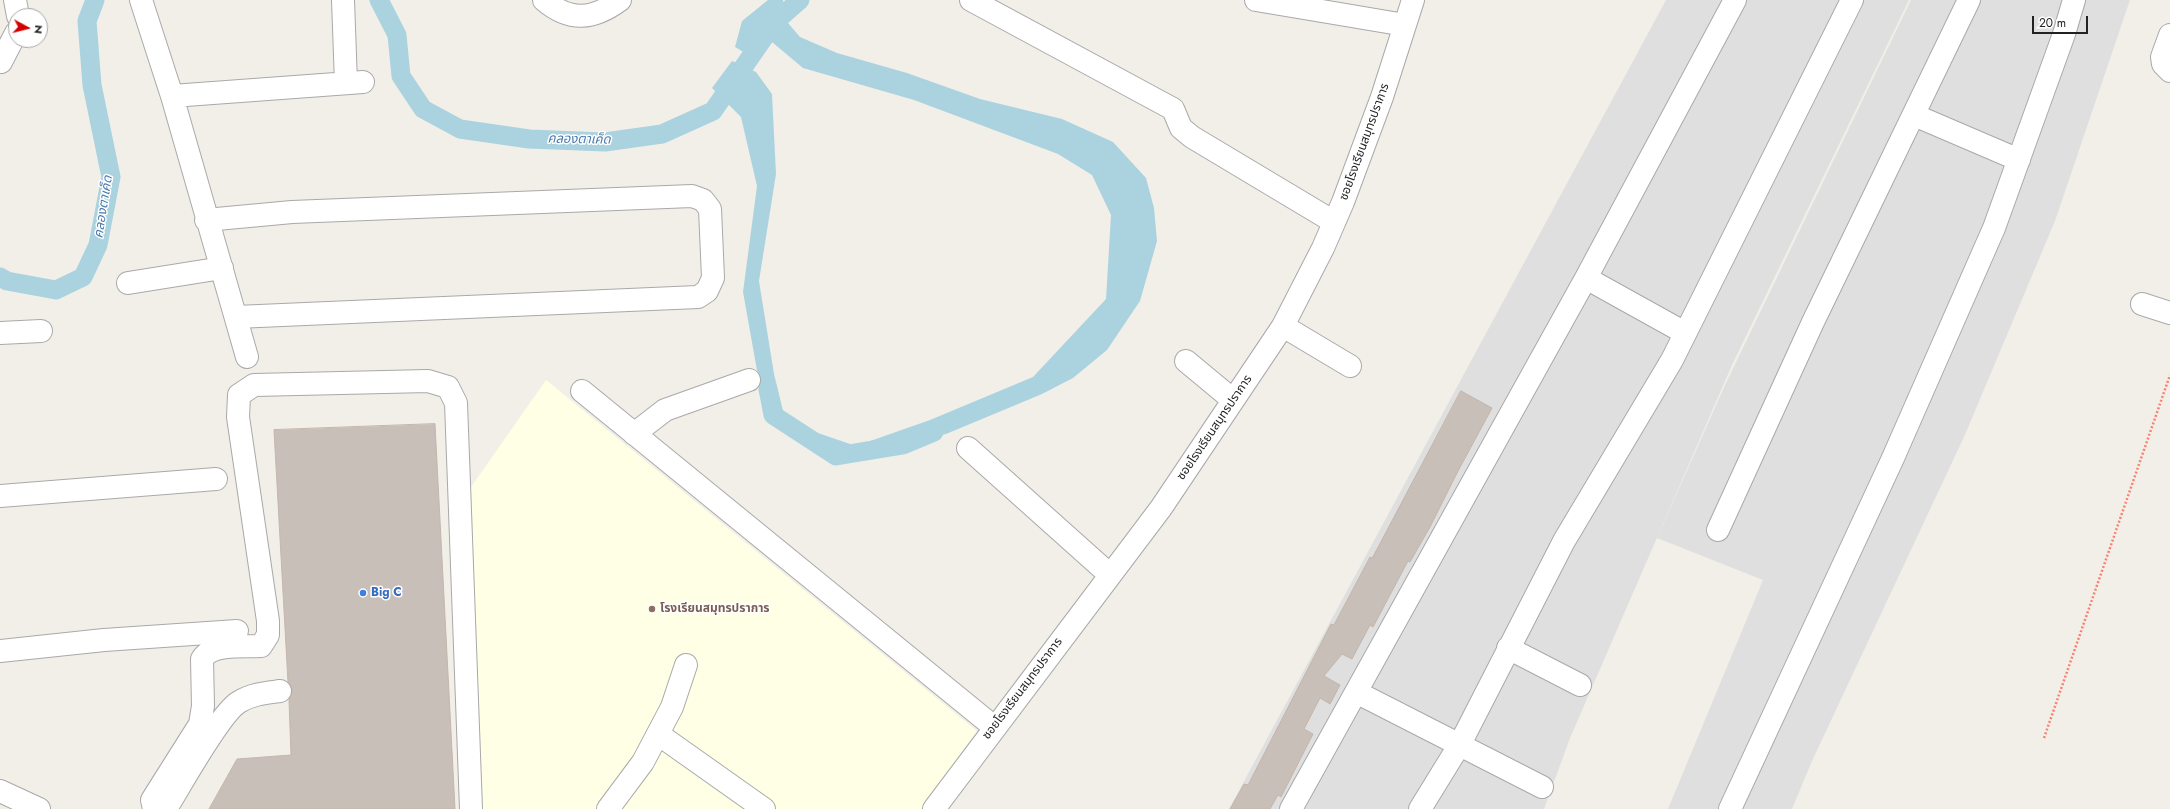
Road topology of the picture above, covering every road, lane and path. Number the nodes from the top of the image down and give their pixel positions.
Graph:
1 (141, 0) edge
2 (343, 0) edge
3 (544, 0) edge
4 (620, 0) edge
5 (971, 0) edge
6 (1256, 0) edge
7 (1413, 0) edge
8 (1735, 0) edge
9 (1969, 0) edge
10 (2074, 0) edge
11 (1844, 3) edge
12 (1405, 25) junction
13 (2170, 35) edge
14 (8, 48) edge
15 (1, 62) edge
16 (2170, 71) edge
17 (172, 96) junction
18 (1914, 115) junction
19 (2019, 160) junction
20 (206, 220) junction
21 (1334, 222) junction
22 (222, 268) junction
23 (1586, 278) junction
24 (128, 283) dead end
25 (2142, 304) dead end
26 (2170, 313) edge
27 (236, 317) junction
28 (1283, 326) junction
29 (41, 331) dead end
30 (0, 333) edge
31 (1685, 333) junction
32 (247, 357) dead end
33 (1186, 361) dead end
34 (1350, 366) dead end
35 (2170, 375) edge
36 (749, 380) dead end
37 (582, 391) dead end
38 (1233, 400) junction
39 (634, 434) junction
40 (968, 448) dead end
41 (216, 479) dead end
42 (0, 496) edge
43 (1718, 530) dead end
44 (1110, 575) junction
45 (237, 631) dead end
46 (1508, 648) junction
47 (0, 651) edge
48 (686, 665) dead end
49 (1580, 685) dead end
50 (280, 692) dead end
51 (1356, 692) junction
52 (994, 727) junction
53 (658, 734) junction
54 (2044, 738) dead end
55 (1460, 744) junction
56 (1542, 787) dead end
57 (0, 790) edge
58 (1428, 806) edge
59 (39, 809) edge
60 (154, 809) edge
61 (164, 809) edge
62 (471, 809) edge
63 (608, 809) edge
64 (764, 809) edge
65 (934, 809) edge
66 (1291, 809) edge
67 (1730, 809) edge

1 - 17 street
2 - 17 street
3 - 4 street
5 - 21 street
6 - 12 street
7 - 12 street, ซอยโรงเรียนสมุทรปราการ
8 - 23 street
9 - 18 street
10 - 19 street
11 - 31 street
12 - 21 street, ซอยโรงเรียนสมุทรปราการ
13 - 16 street
14 - 15 street
17 - 20 street
18 - 19 street
18 - 43 street
19 - 67 street
20 - 22 street
20 - 27 street
21 - 28 street, ซอยโรงเรียนสมุทรปราการ
22 - 24 street
22 - 27 street
23 - 31 street
23 - 51 street
25 - 26 street
27 - 32 street
28 - 34 street
28 - 38 street, ซอยโรงเรียนสมุทรปราการ
29 - 30 street
31 - 46 street
33 - 38 street
35 - 54 path
36 - 39 street
37 - 39 street
38 - 44 street, ซอยโรงเรียนสมุทรปราการ
39 - 52 street
40 - 44 street
41 - 42 street
44 - 52 street, ซอยโรงเรียนสมุทรปราการ
45 - 47 street
46 - 49 street
46 - 55 street
48 - 53 street
50 - 61 street
51 - 55 street
51 - 66 street
52 - 65 street, ซอยโรงเรียนสมุทรปราการ
53 - 63 street
53 - 64 street
55 - 56 street
55 - 58 street
57 - 59 street
60 - 62 street

